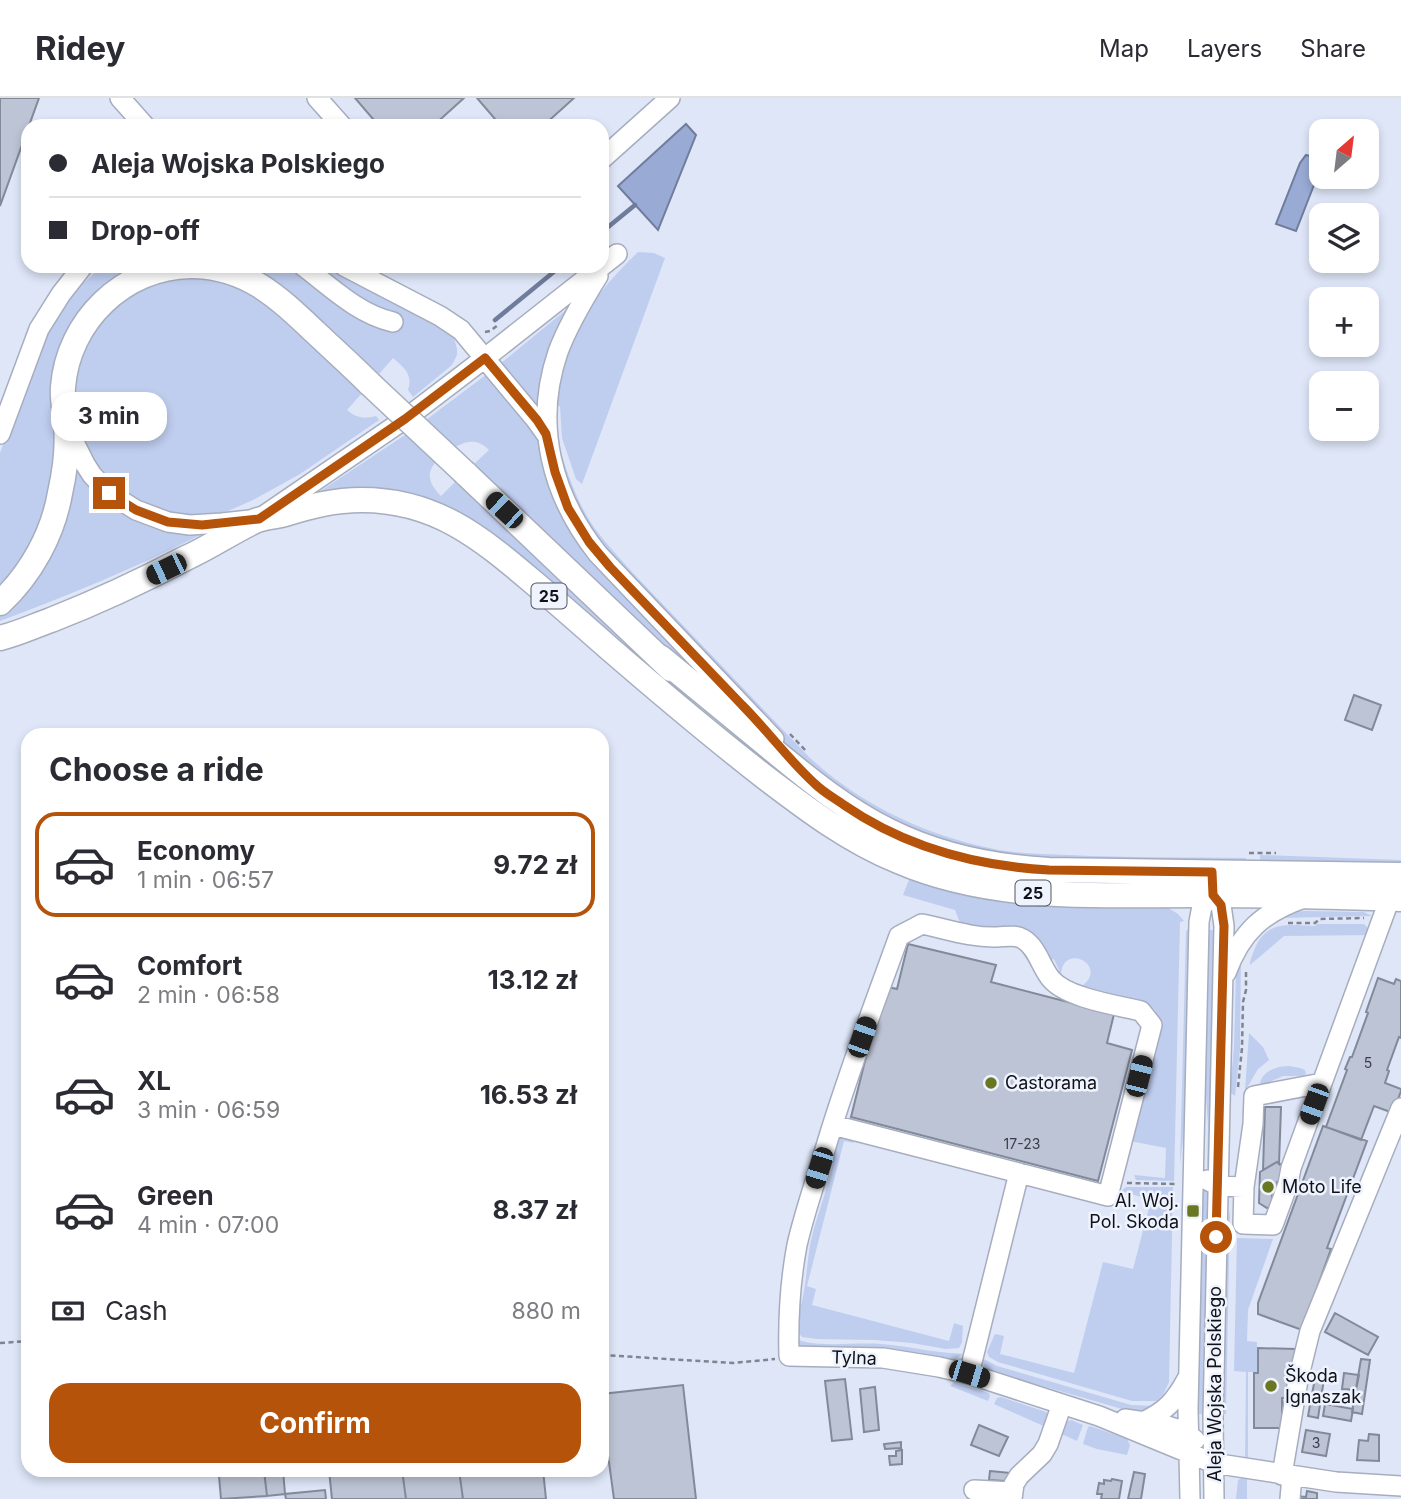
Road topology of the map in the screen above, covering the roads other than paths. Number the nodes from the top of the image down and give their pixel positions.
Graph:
1 (120, 98) edge
2 (317, 98) edge
3 (670, 98) edge
4 (139, 119) edge
5 (336, 119) edge
6 (609, 153) edge
7 (78, 273) edge
8 (152, 273) edge
9 (233, 273) edge
10 (312, 273) edge
11 (357, 273) edge
12 (593, 273) edge
13 (602, 273) edge
14 (393, 322) dead end
15 (485, 358) junction
16 (66, 425) junction
17 (0, 434) edge
18 (546, 434) junction
19 (259, 519) junction
20 (0, 603) edge
21 (0, 638) edge
22 (660, 657) junction
23 (815, 784) junction
24 (797, 801) junction
25 (1401, 875) edge
26 (1213, 883) junction
27 (1304, 897) junction
28 (1391, 905) edge
29 (1222, 984) junction
30 (1322, 1083) junction
31 (1254, 1096) junction
32 (1401, 1108) edge
33 (1219, 1113) junction
34 (833, 1125) junction
35 (1019, 1172) junction
36 (1194, 1172) junction
37 (1218, 1186) junction
38 (1244, 1187) junction
39 (969, 1374) junction
40 (1189, 1375) junction
41 (1062, 1404) junction
42 (1099, 1416) junction
43 (1143, 1422) junction
44 (1188, 1443) junction
45 (1213, 1463) junction
46 (1287, 1475) junction
47 (1401, 1486) edge
48 (974, 1490) dead end
49 (1012, 1496) edge
50 (1190, 1499) edge
51 (1214, 1499) edge
52 (1290, 1499) edge

1 - 4 street
2 - 5 street
3 - 6 street
7 - 17 street
8 - 16 main road
9 - 22 main road, 25, bridge
10 - 14 street
11 - 15 street
12 - 15 street
13 - 18 street
15 - 18 street
15 - 19 street
16 - 19 street
16 - 20 main road
18 - 23 street
19 - 21 main road, 25
19 - 24 main road, 25
22 - 23 main road, 25
22 - 24 main road
23 - 26 main road, 25
24 - 26 main road, 25
25 - 26 main road, 25
26 - 27 main road, 25
26 - 29 street, Aleja Wojska Polskiego
26 - 36 street, Aleja Wojska Polskiego
27 - 28 main road, 25
27 - 29 street
28 - 30 street
29 - 33 street, Aleja Wojska Polskiego
30 - 31 street
30 - 38 street
31 - 33 street
31 - 38 street
32 - 46 street
33 - 37 street, Aleja Wojska Polskiego
34 - 35 street
34 - 35 street
34 - 39 street, Tylna
35 - 39 street
36 - 37 street
36 - 40 street, Aleja Wojska Polskiego
37 - 38 street
37 - 45 street, Aleja Wojska Polskiego
39 - 41 street, Tylna
40 - 43 street
40 - 44 street, Aleja Wojska Polskiego
41 - 42 street, Tylna
41 - 49 street
42 - 43 street, Tylna
42 - 44 street, Tylna
43 - 44 street, Tylna
44 - 45 street, Tylna
44 - 50 street, Aleja Wojska Polskiego
45 - 46 street, Tylna
45 - 51 street, Aleja Wojska Polskiego
46 - 47 street, Tylna
46 - 52 street
48 - 49 street

